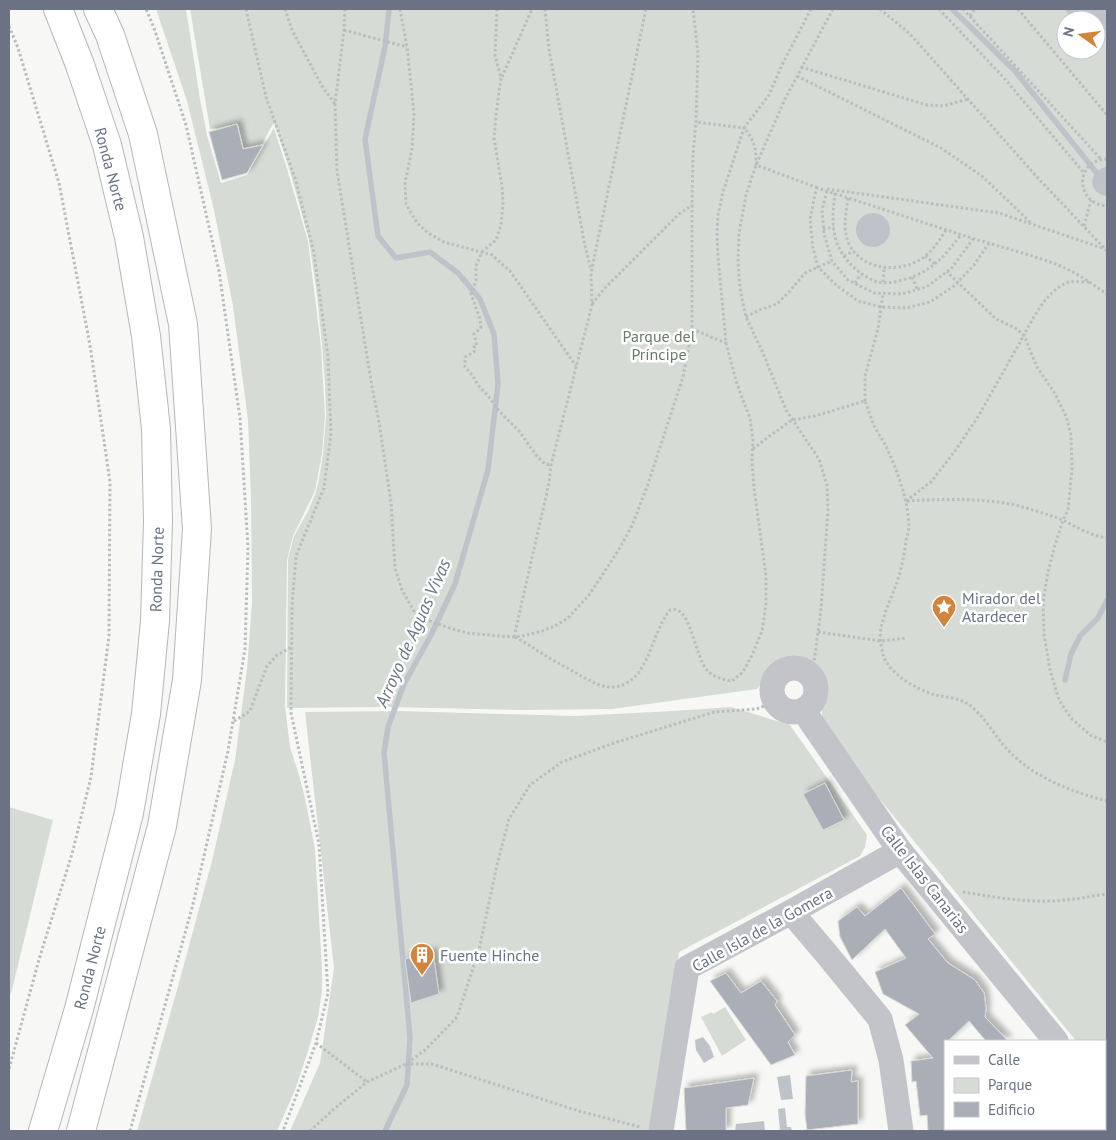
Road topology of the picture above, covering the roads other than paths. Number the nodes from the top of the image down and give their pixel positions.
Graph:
1 (58, 9) edge
2 (98, 9) edge
3 (803, 710) junction
4 (900, 851) junction
5 (791, 912) junction
6 (1055, 1040) edge
7 (652, 1130) edge
8 (43, 1131) edge
9 (81, 1131) edge
10 (901, 1131) edge

1 - 8 highway, Ronda Norte
2 - 9 highway, Ronda Norte
3 - 3 street
3 - 4 street, Calle Islas Canarias
4 - 5 street, Calle Isla de la Gomera
4 - 6 street, Calle Islas Canarias
5 - 7 street, Calle Isla de la Gomera
5 - 10 street

